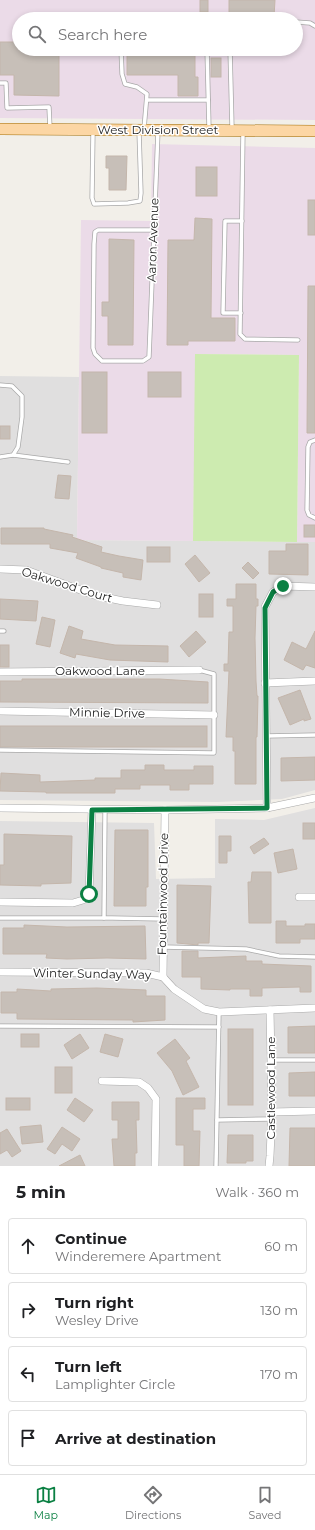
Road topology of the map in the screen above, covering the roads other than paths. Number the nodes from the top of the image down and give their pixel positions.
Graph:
1 (303, 22) edge
2 (315, 26) edge
3 (121, 56) edge
4 (207, 56) edge
5 (231, 56) edge
6 (0, 83) edge
7 (147, 100) junction
8 (208, 100) junction
9 (0, 129) edge
10 (50, 129) junction
11 (93, 130) junction
12 (141, 130) junction
13 (158, 130) junction
14 (209, 130) junction
15 (237, 131) junction
16 (315, 131) edge
17 (242, 221) junction
18 (154, 230) junction
19 (241, 313) junction
20 (298, 340) dead end
21 (0, 385) edge
22 (315, 440) edge
23 (12, 455) junction
24 (0, 457) edge
25 (68, 462) dead end
26 (315, 518) edge
27 (0, 569) edge
28 (315, 587) edge
29 (157, 605) dead end
30 (199, 670) joint
31 (0, 672) edge
32 (315, 681) edge
33 (265, 683) junction
34 (0, 711) edge
35 (214, 715) junction
36 (315, 735) edge
37 (266, 736) junction
38 (0, 750) edge
39 (315, 798) edge
40 (0, 808) edge
41 (267, 808) junction
42 (92, 810) junction
43 (105, 810) junction
44 (165, 810) junction
45 (299, 897) dead end
46 (315, 897) edge
47 (0, 902) edge
48 (0, 918) edge
49 (104, 918) junction
50 (163, 919) junction
51 (162, 947) junction
52 (315, 957) edge
53 (0, 972) edge
54 (163, 977) junction
55 (315, 1008) edge
56 (270, 1010) junction
57 (219, 1012) junction
58 (0, 1026) edge
59 (219, 1027) junction
60 (271, 1060) junction
61 (315, 1060) edge
62 (102, 1081) dead end
63 (315, 1112) edge
64 (272, 1116) junction
65 (217, 1120) junction
66 (155, 1166) edge
67 (216, 1166) edge
68 (269, 1166) edge

1 - 2 lane
3 - 7 lane
4 - 8 lane
5 - 15 lane
6 - 10 lane
7 - 8 lane
7 - 12 lane
8 - 14 lane
9 - 10 main road, West Division Street
10 - 11 main road, West Division Street
11 - 12 main road, West Division Street
11 - 12 lane
12 - 13 main road, West Division Street
13 - 14 main road, West Division Street
13 - 18 lane, Aaron Avenue
14 - 15 main road, West Division Street
15 - 16 main road, West Division Street
15 - 17 lane
17 - 19 lane
17 - 19 lane
18 - 18 lane, Aaron Avenue
19 - 20 lane
21 - 23 lane
22 - 26 lane
23 - 24 lane
23 - 25 lane
27 - 29 street, Oakwood Court
28 - 33 street
30 - 31 street, Oakwood Lane
30 - 35 lane
32 - 33 street
33 - 37 street
34 - 35 street, Minnie Drive
35 - 38 lane
36 - 37 lane
37 - 41 street
39 - 41 street
40 - 42 street
41 - 44 street
42 - 43 street
42 - 47 street
43 - 44 street
43 - 49 lane
44 - 50 street, Fountainwood Drive
45 - 46 street
48 - 49 lane
49 - 50 lane
50 - 51 street, Fountainwood Drive
51 - 52 lane
51 - 54 street, Fountainwood Drive
53 - 54 street, Winter Sunday Way
54 - 57 street, Winter Sunday Way
55 - 56 street, Winter Sunday Way
56 - 57 street, Winter Sunday Way
56 - 60 street, Castlewood Lane
57 - 59 lane
58 - 59 lane
59 - 65 lane
60 - 61 lane
60 - 64 street, Castlewood Lane
62 - 66 street
63 - 64 street
64 - 65 lane
64 - 68 street, Castlewood Lane
65 - 67 lane

